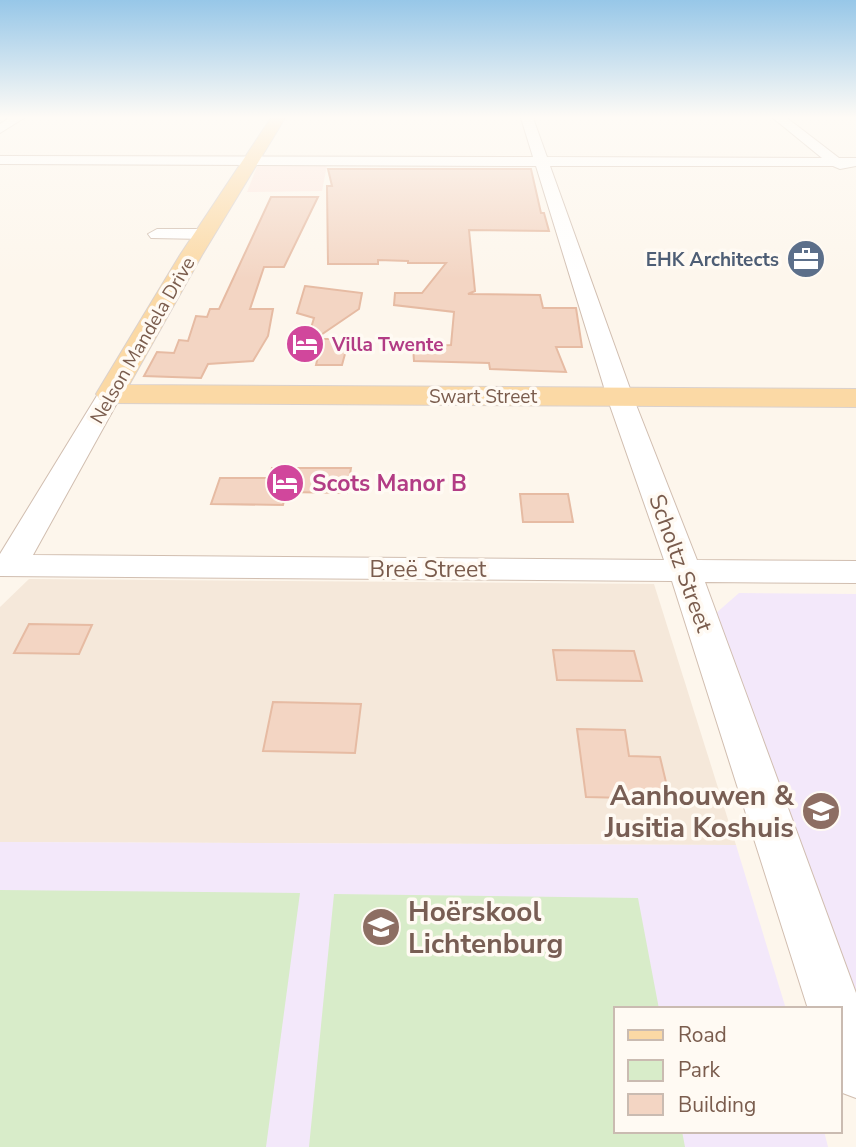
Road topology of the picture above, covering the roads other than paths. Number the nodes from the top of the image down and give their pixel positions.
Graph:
1 (244, 172) edge
2 (545, 172) edge
3 (157, 234) dead end
4 (205, 234) junction
5 (110, 394) junction
6 (620, 397) junction
7 (856, 398) edge
8 (5, 565) edge
9 (685, 570) junction
10 (856, 572) edge
11 (834, 1007) edge
12 (842, 1030) edge
13 (856, 1070) edge

1 - 4 main road, Nelson Mandela Drive
2 - 6 street, Scholtz Street
3 - 4 street
4 - 5 main road, Nelson Mandela Drive
5 - 6 main road, Swart Street
5 - 8 street, Nelson Mandela Drive
6 - 7 main road, Swart Street
6 - 9 street, Scholtz Street
8 - 9 street, Breë Street
9 - 10 street, Breë Street
9 - 11 street, Scholtz Street
12 - 13 street

